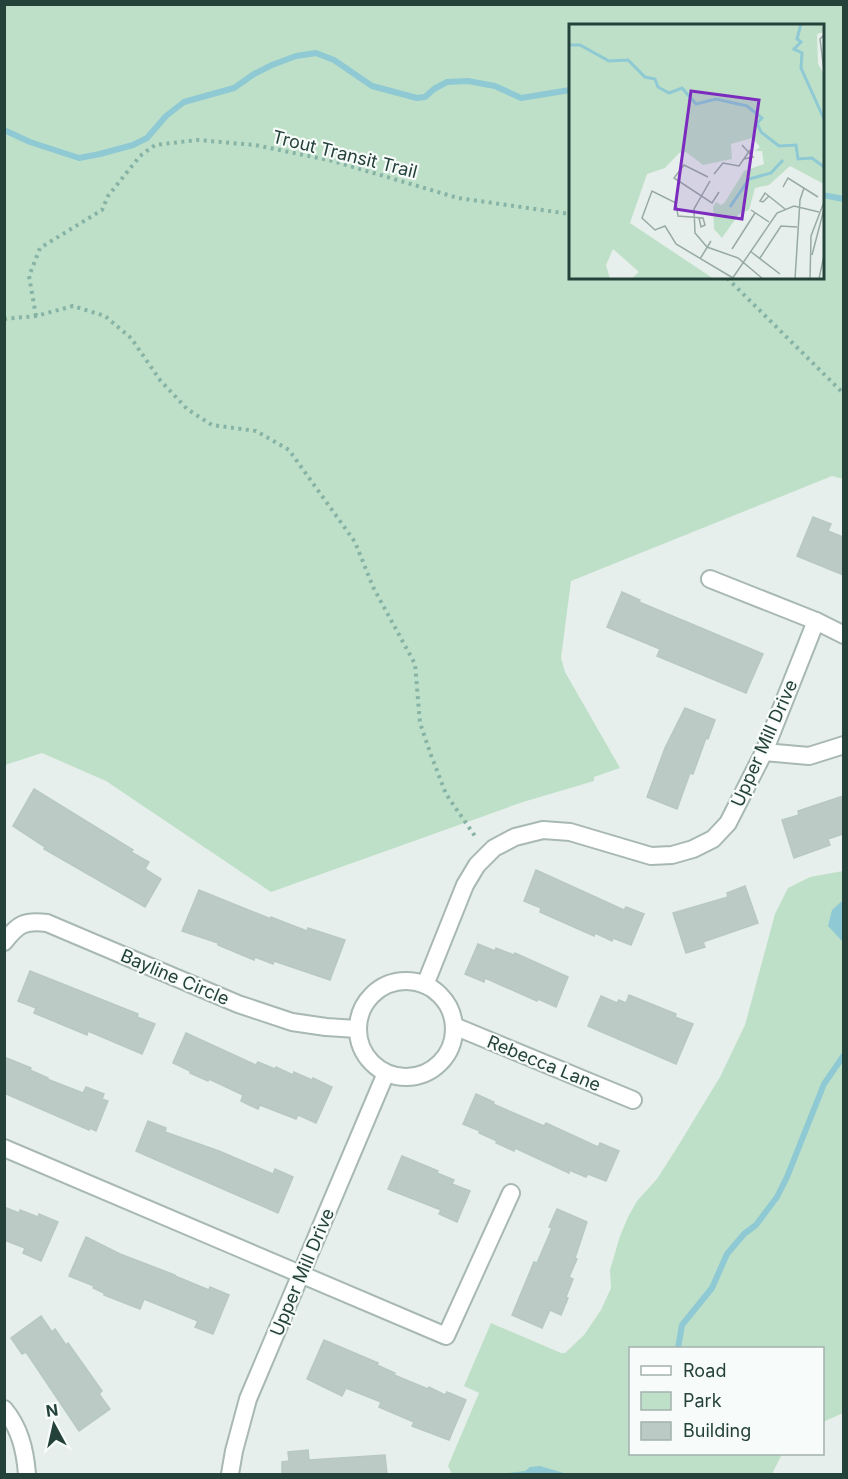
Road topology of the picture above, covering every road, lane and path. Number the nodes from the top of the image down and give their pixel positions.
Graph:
1 (569, 214) edge
2 (728, 279) edge
3 (36, 316) junction
4 (4, 319) edge
5 (843, 394) edge
6 (710, 579) dead end
7 (816, 621) junction
8 (843, 635) edge
9 (843, 745) edge
10 (764, 752) junction
11 (488, 854) junction
12 (4, 942) edge
13 (425, 985) junction
14 (454, 1026) junction
15 (357, 1029) junction
16 (386, 1073) junction
17 (633, 1100) dead end
18 (4, 1148) edge
19 (511, 1193) dead end
20 (301, 1275) junction
21 (4, 1408) edge
22 (27, 1474) edge
23 (230, 1474) edge

1 - 3 path, Trout Transit Trail
2 - 5 path
3 - 4 path
3 - 11 path
6 - 7 street
7 - 8 street
7 - 10 street, Upper Mill Drive
9 - 10 street
10 - 11 street, Upper Mill Drive
11 - 13 street, Upper Mill Drive
12 - 15 street, Bayline Circle
13 - 14 street
13 - 15 street
14 - 16 street
14 - 17 street, Rebecca Lane
15 - 16 street
16 - 20 street, Upper Mill Drive
18 - 20 street
19 - 20 street
20 - 23 street, Upper Mill Drive
21 - 22 street

